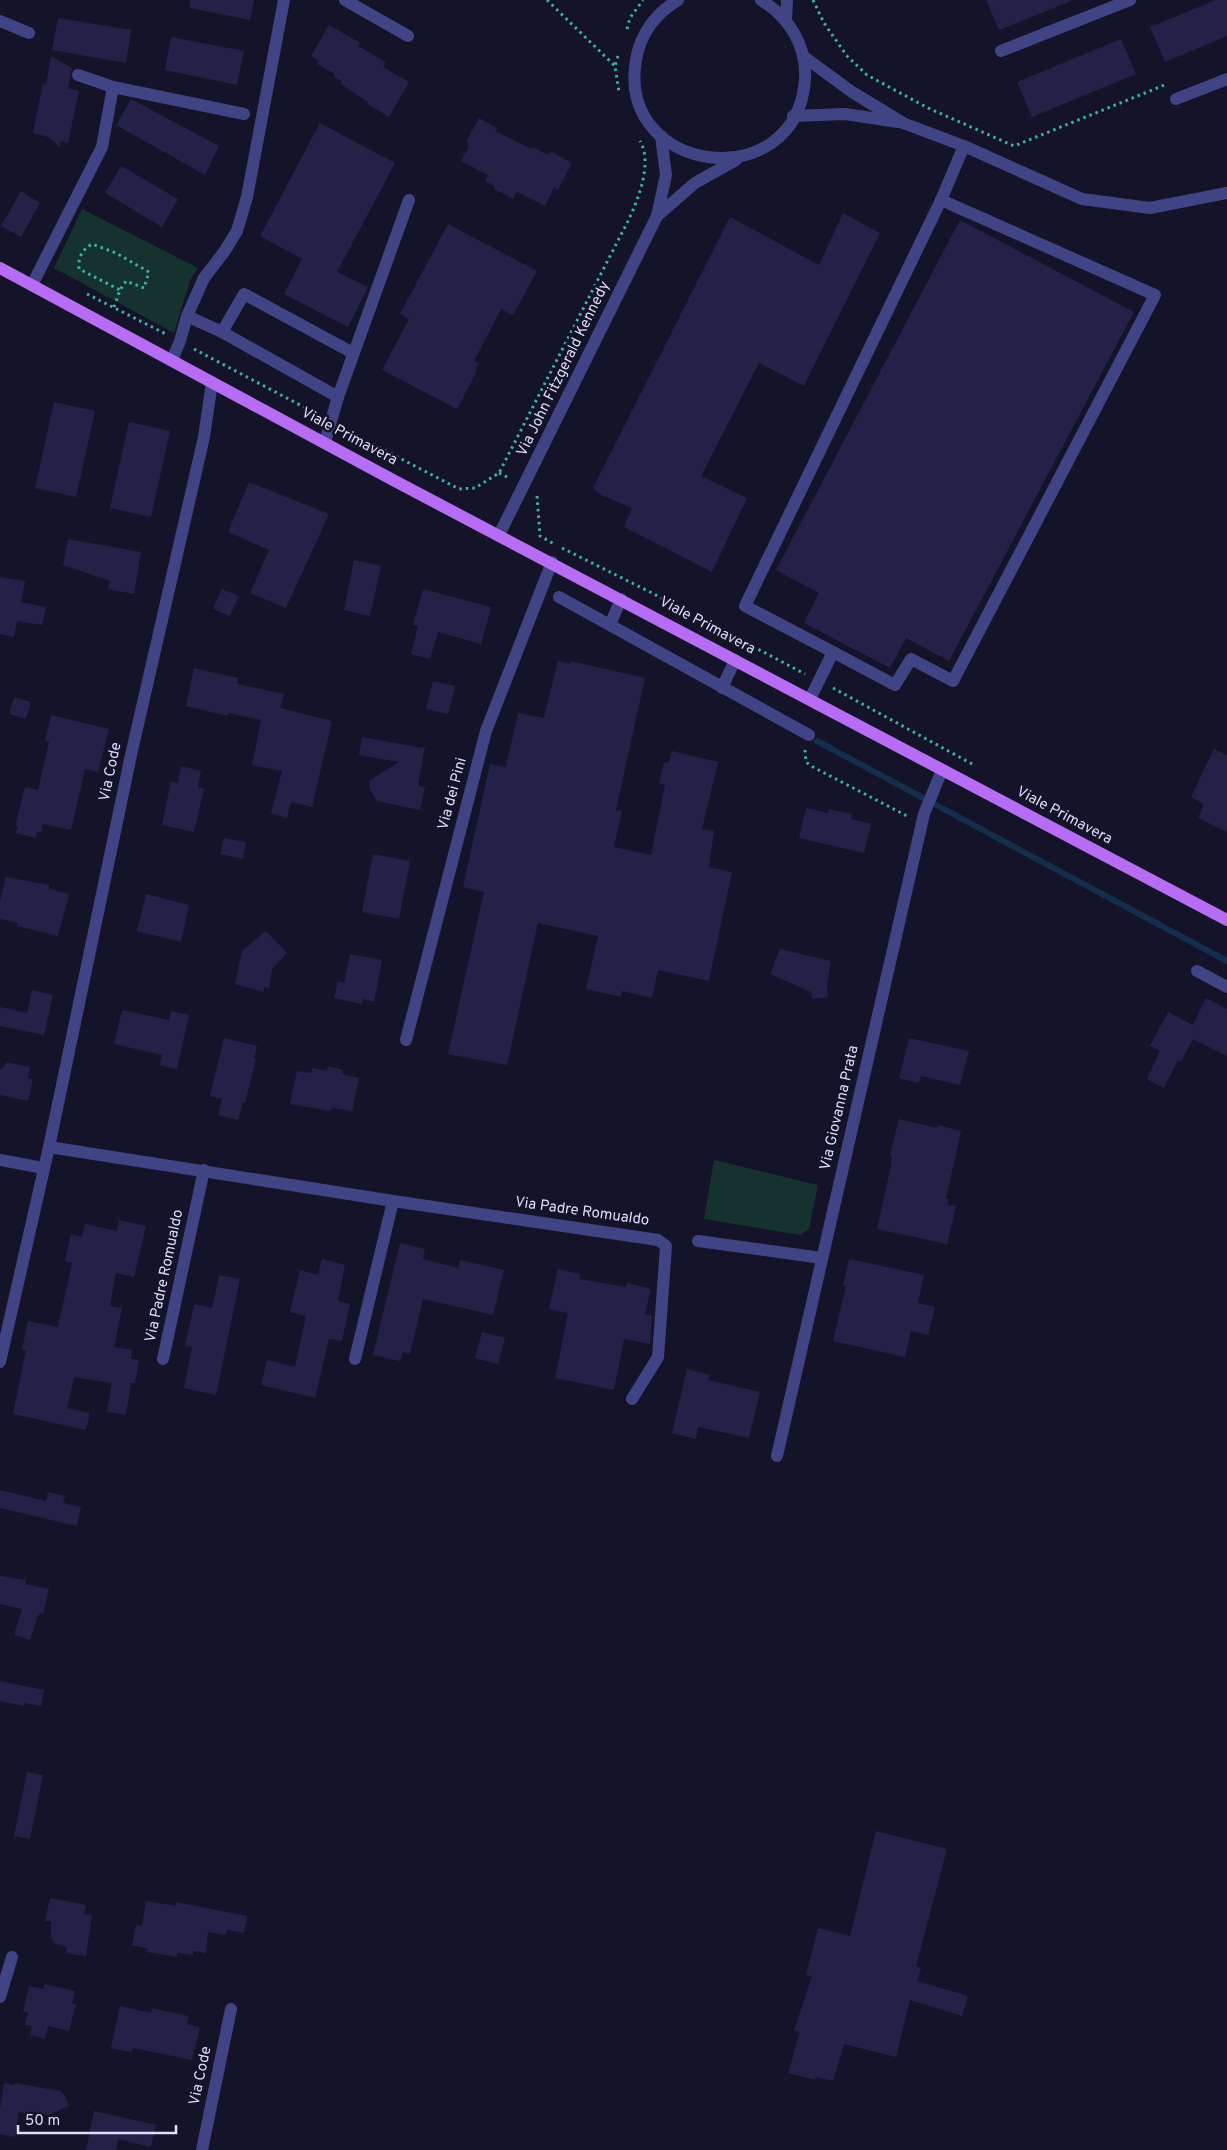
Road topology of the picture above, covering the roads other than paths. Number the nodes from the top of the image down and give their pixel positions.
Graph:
1 (284, 0) edge
2 (345, 0) edge
3 (678, 0) edge
4 (761, 0) edge
5 (787, 0) edge
6 (1130, 0) edge
7 (786, 20) junction
8 (0, 21) edge
9 (29, 33) dead end
10 (408, 36) dead end
11 (1001, 51) dead end
12 (803, 56) junction
13 (78, 75) dead end
14 (1227, 79) edge
15 (113, 87) junction
16 (1176, 98) dead end
17 (244, 114) dead end
18 (794, 116) junction
19 (903, 123) junction
20 (661, 136) junction
21 (964, 146) junction
22 (745, 155) junction
23 (1227, 192) edge
24 (409, 200) dead end
25 (941, 200) junction
26 (657, 216) junction
27 (0, 268) edge
28 (32, 284) junction
29 (186, 316) junction
30 (222, 332) junction
31 (353, 353) junction
32 (172, 360) junction
33 (212, 382) junction
34 (338, 397) junction
35 (325, 442) junction
36 (499, 535) junction
37 (552, 562) junction
38 (559, 597) dead end
39 (621, 599) junction
40 (610, 625) junction
41 (833, 652) junction
42 (735, 660) junction
43 (722, 688) junction
44 (810, 699) junction
45 (809, 735) road end
46 (939, 776) junction
47 (1227, 920) edge
48 (1197, 970) dead end
49 (1227, 986) edge
50 (406, 1040) dead end
51 (49, 1147) junction
52 (0, 1160) edge
53 (43, 1168) junction
54 (204, 1170) junction
55 (393, 1201) junction
56 (698, 1241) dead end
57 (822, 1258) junction
58 (164, 1359) dead end
59 (355, 1359) dead end
60 (0, 1362) edge
61 (632, 1399) dead end
62 (777, 1456) dead end
63 (12, 1957) dead end
64 (0, 1997) edge
65 (231, 2009) dead end
66 (202, 2150) edge

1 - 29 street
2 - 10 street
3 - 20 street, Via John Fitzgerald Kennedy
4 - 7 street, Via John Fitzgerald Kennedy
5 - 7 street
6 - 11 street
7 - 12 street, Via John Fitzgerald Kennedy
8 - 9 street
12 - 18 street, Via John Fitzgerald Kennedy
12 - 19 street
13 - 15 street
14 - 16 street
15 - 17 street
15 - 28 street
18 - 19 street
18 - 22 street, Via John Fitzgerald Kennedy
19 - 21 street
20 - 22 street, Via John Fitzgerald Kennedy
20 - 26 street, Via John Fitzgerald Kennedy
21 - 23 street
21 - 25 street
22 - 26 street, Via John Fitzgerald Kennedy
24 - 31 street
25 - 41 street
25 - 41 street
26 - 36 street, Via John Fitzgerald Kennedy
27 - 28 main road, Viale Primavera
28 - 32 main road, Viale Primavera
29 - 30 street
29 - 32 street
30 - 31 street
30 - 34 street
31 - 34 street
32 - 33 main road, Viale Primavera
33 - 35 main road, Viale Primavera
33 - 51 street, Via Code
34 - 35 street
35 - 36 main road, Viale Primavera
36 - 37 main road, Viale Primavera
37 - 39 main road, Viale Primavera
37 - 50 street, Via dei Pini
38 - 40 street
39 - 40 street
39 - 42 main road, Viale Primavera
40 - 43 street
41 - 44 street
42 - 43 street
42 - 44 main road, Viale Primavera
43 - 45 street
44 - 46 main road, Viale Primavera
46 - 47 main road, Viale Primavera
46 - 57 street, Via Giovanna Prata
48 - 49 street
51 - 53 street, Via Code
51 - 54 street, Via Padre Romualdo
52 - 53 street
53 - 60 street, Via Code
54 - 55 street, Via Padre Romualdo
54 - 58 street, Via Padre Romualdo
55 - 59 street
55 - 61 street, Via Padre Romualdo
56 - 57 street
57 - 62 street, Via Giovanna Prata
63 - 64 street
65 - 66 street, Via Code

